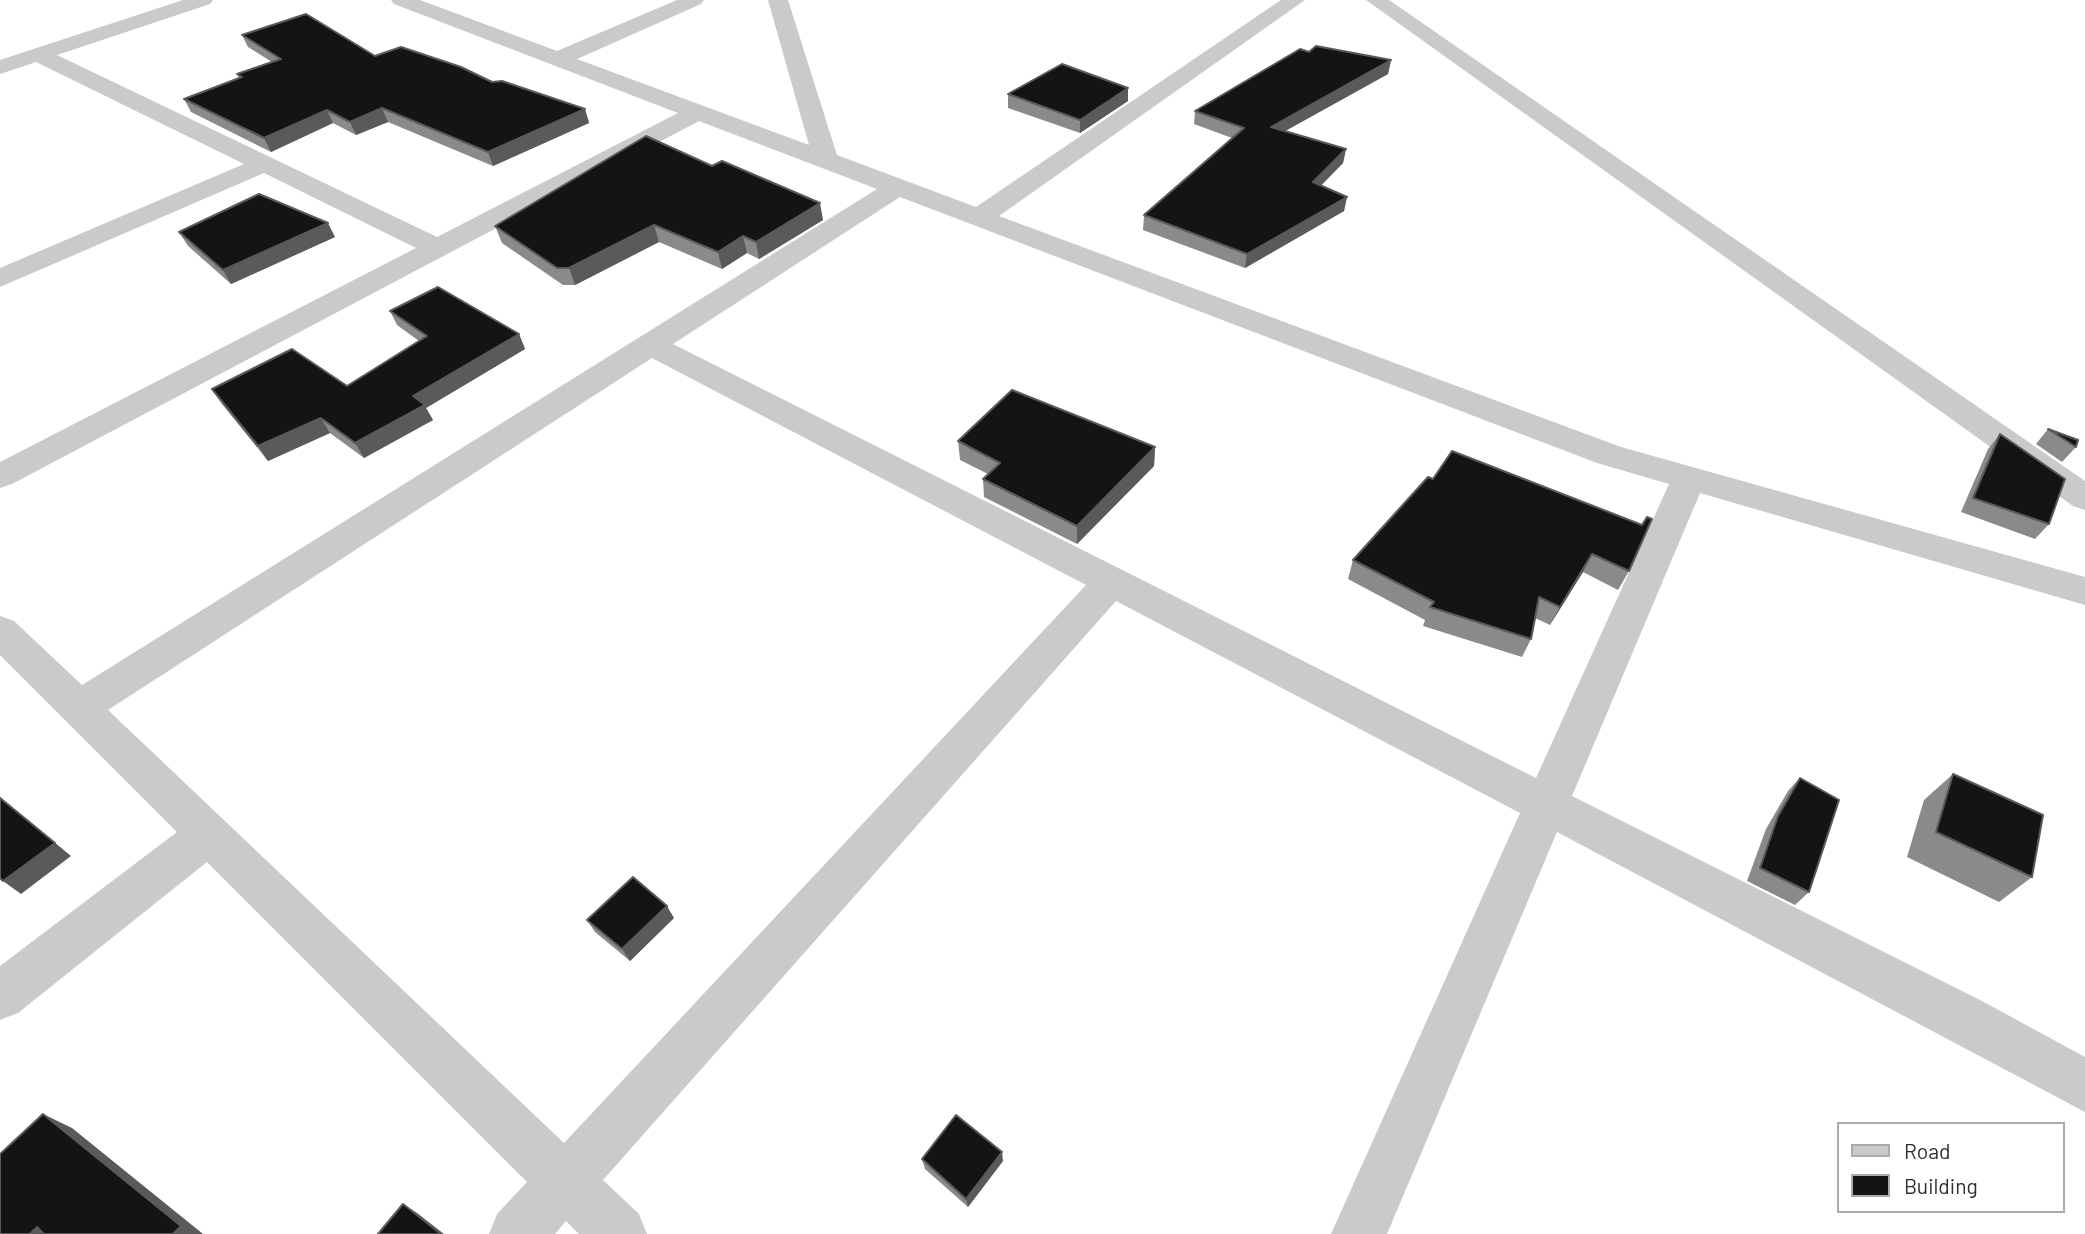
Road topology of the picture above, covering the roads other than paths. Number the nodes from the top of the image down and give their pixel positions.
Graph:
1 (202, 0) edge
2 (401, 0) edge
3 (694, 0) edge
4 (778, 0) edge
5 (1295, 0) edge
6 (1376, 0) edge
7 (39, 55) junction
8 (558, 59) junction
9 (0, 67) edge
10 (698, 112) junction
11 (826, 160) junction
12 (264, 163) junction
13 (898, 187) junction
14 (979, 217) junction
15 (438, 248) junction
16 (0, 278) edge
17 (651, 345) junction
18 (0, 476) edge
19 (1689, 478) junction
20 (2085, 498) edge
21 (1112, 581) junction
22 (2085, 591) edge
23 (0, 631) edge
24 (79, 708) junction
25 (1547, 804) junction
26 (209, 834) junction
27 (0, 996) edge
28 (2085, 1086) edge
29 (565, 1182) junction
30 (517, 1234) edge
31 (619, 1234) edge
32 (1359, 1234) edge

1 - 7 street
2 - 8 street
3 - 8 street
4 - 11 street
5 - 14 street
6 - 20 street
7 - 9 street
7 - 12 street
8 - 10 street
10 - 11 street
10 - 15 street
11 - 13 street
12 - 15 street
12 - 16 street
13 - 14 street
13 - 17 street
14 - 19 street
15 - 18 street
17 - 21 street
17 - 24 street
19 - 22 street
19 - 25 street
21 - 25 street
21 - 29 street
23 - 24 street
24 - 26 street
25 - 28 street
25 - 32 street
26 - 27 street
26 - 29 street
29 - 30 street
29 - 31 street

